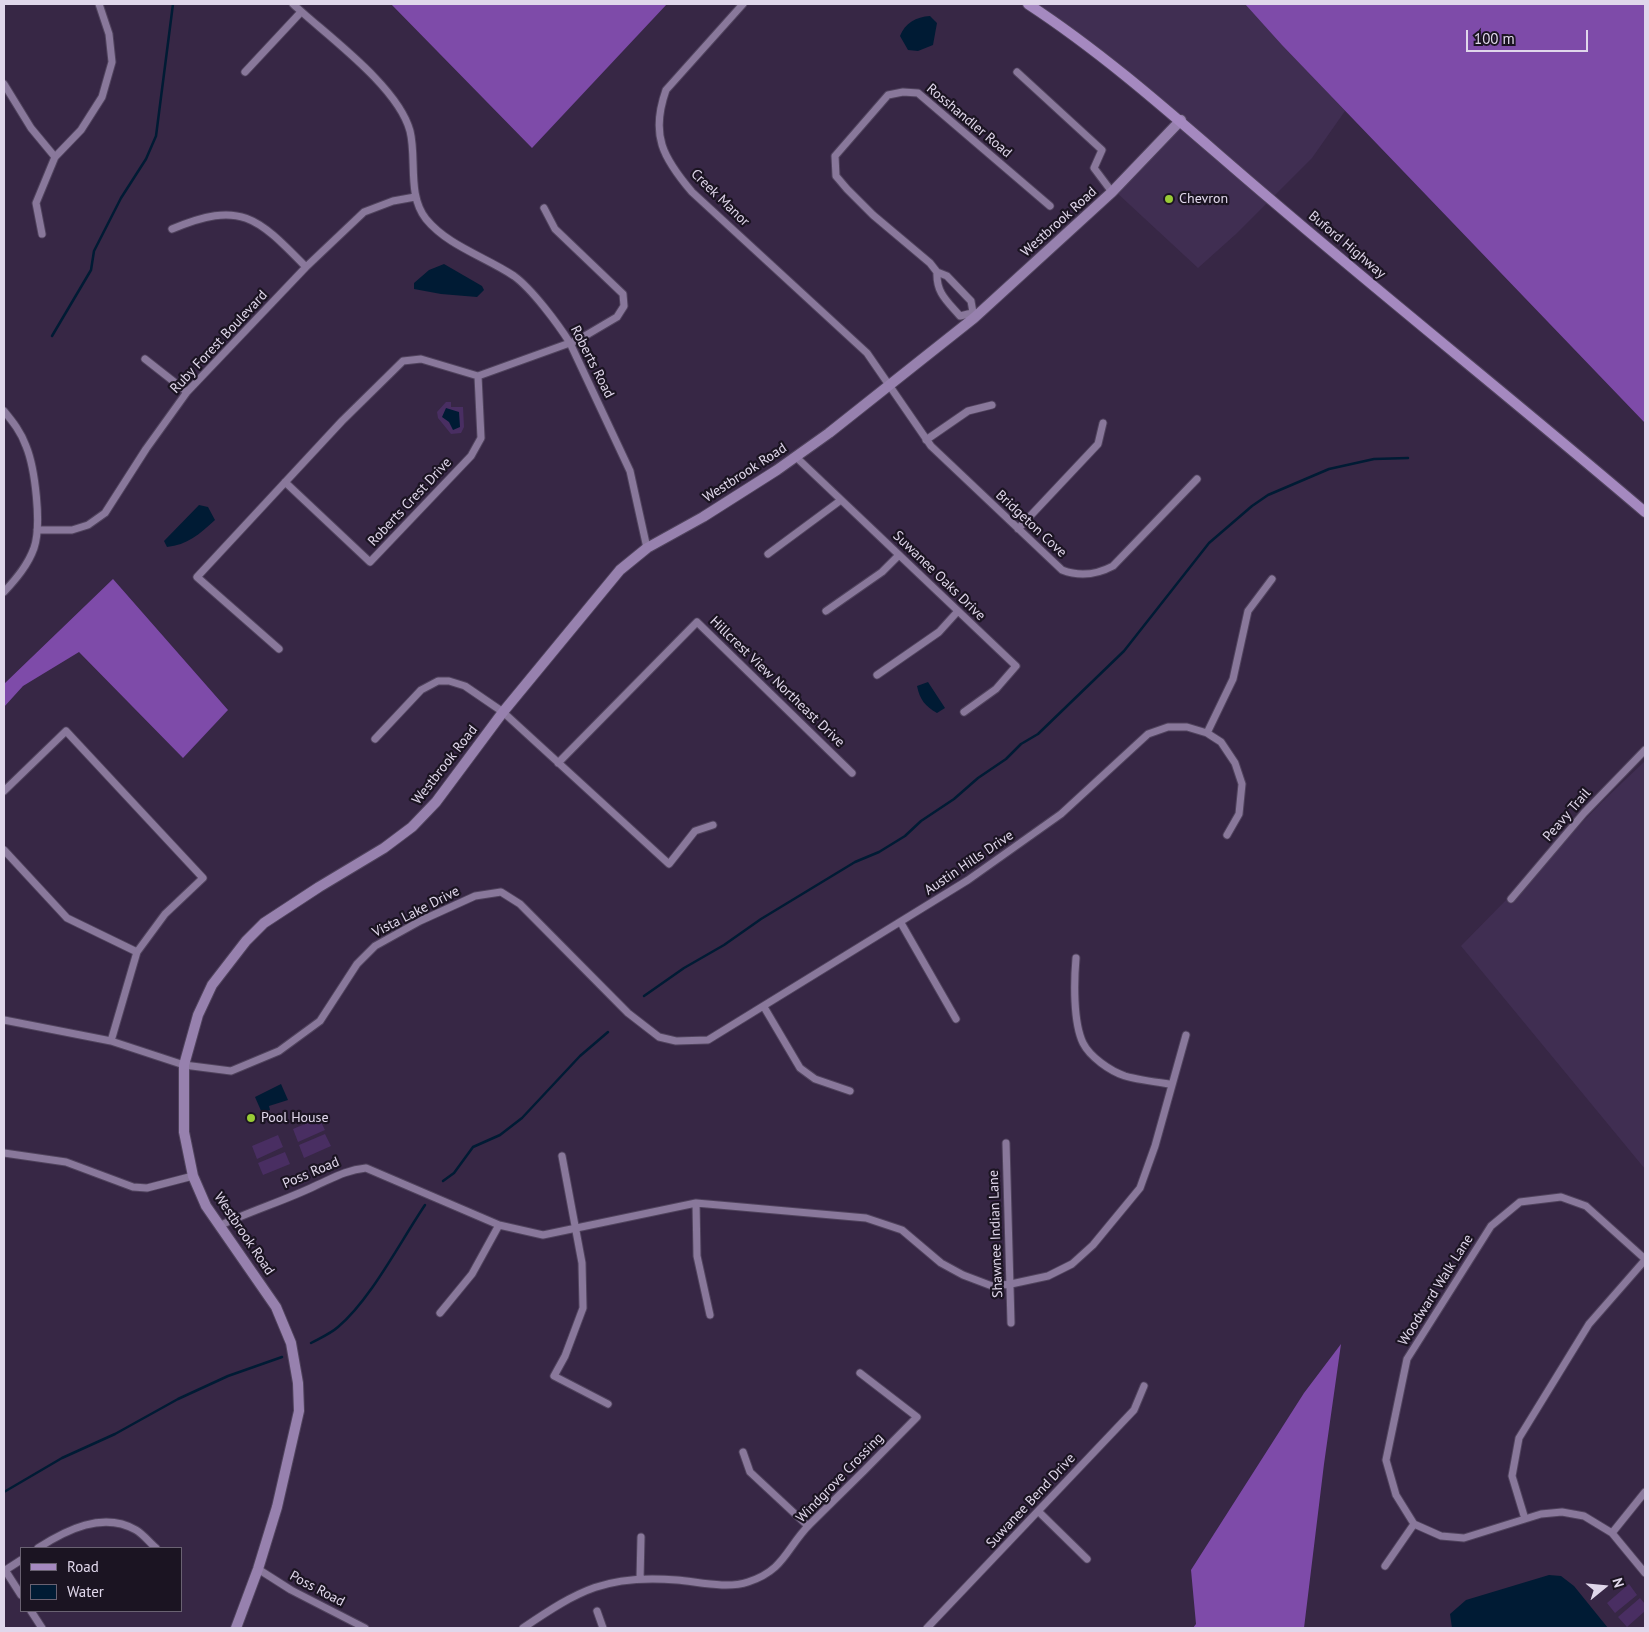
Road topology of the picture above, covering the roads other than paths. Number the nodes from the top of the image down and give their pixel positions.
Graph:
1 (100, 4) edge
2 (293, 4) edge
3 (743, 4) edge
4 (1028, 4) edge
5 (301, 12) junction
6 (245, 72) dead end
7 (1017, 72) dead end
8 (4, 84) edge
9 (1180, 120) junction
10 (55, 157) junction
11 (1112, 192) junction
12 (416, 196) junction
13 (1050, 206) dead end
14 (544, 208) dead end
15 (172, 229) dead end
16 (42, 234) dead end
17 (306, 267) junction
18 (937, 272) junction
19 (973, 316) junction
20 (570, 343) junction
21 (145, 359) dead end
22 (478, 376) junction
23 (888, 386) junction
24 (187, 392) junction
25 (992, 405) dead end
26 (4, 411) edge
27 (1104, 423) dead end
28 (926, 440) junction
29 (796, 457) junction
30 (1197, 479) dead end
31 (285, 482) junction
32 (841, 500) junction
33 (1645, 512) edge
34 (1018, 529) junction
35 (37, 530) junction
36 (647, 548) junction
37 (768, 554) dead end
38 (899, 555) junction
39 (1272, 579) dead end
40 (4, 592) edge
41 (826, 611) dead end
42 (958, 611) junction
43 (279, 649) dead end
44 (877, 675) dead end
45 (502, 712) junction
46 (964, 712) dead end
47 (1207, 733) junction
48 (374, 739) dead end
49 (1645, 750) edge
50 (558, 763) junction
51 (852, 773) dead end
52 (4, 791) edge
53 (713, 825) dead end
54 (1227, 835) dead end
55 (4, 850) edge
56 (1511, 899) dead end
57 (901, 923) junction
58 (137, 952) junction
59 (1076, 958) dead end
60 (764, 1006) junction
61 (630, 1015) joint
62 (4, 1020) edge
63 (956, 1020) dead end
64 (1186, 1035) dead end
65 (111, 1041) junction
66 (184, 1065) junction
67 (1170, 1084) junction
68 (850, 1091) dead end
69 (1006, 1144) dead end
70 (4, 1153) edge
71 (562, 1156) dead end
72 (193, 1176) junction
73 (696, 1204) junction
74 (499, 1225) junction
75 (219, 1226) junction
76 (574, 1228) junction
77 (1645, 1260) edge
78 (1011, 1284) junction
79 (440, 1312) dead end
80 (710, 1315) dead end
81 (1011, 1323) dead end
82 (860, 1373) dead end
83 (1144, 1386) dead end
84 (608, 1404) dead end
85 (743, 1452) dead end
86 (1645, 1492) edge
87 (1039, 1512) junction
88 (1525, 1519) junction
89 (1414, 1524) junction
90 (808, 1526) junction
91 (1612, 1533) junction
92 (641, 1537) dead end
93 (40, 1547) edge
94 (155, 1547) edge
95 (1088, 1559) dead end
96 (20, 1561) edge
97 (1385, 1566) dead end
98 (258, 1569) junction
99 (5, 1571) edge
100 (1645, 1573) edge
101 (640, 1579) junction
102 (20, 1594) edge
103 (597, 1611) dead end
104 (33, 1612) edge
105 (42, 1628) edge
106 (236, 1628) edge
107 (365, 1628) edge
108 (523, 1628) edge
109 (603, 1628) edge
110 (927, 1628) edge

1 - 10 street
2 - 5 street
3 - 23 street, Creek Manor
4 - 9 main road, Buford Highway
5 - 6 street
5 - 12 street
7 - 11 street
8 - 10 street
9 - 11 street, Westbrook Road
9 - 33 main road, Buford Highway
10 - 16 street
11 - 19 street, Westbrook Road
12 - 17 street, Ruby Forest Boulevard
12 - 20 street, Roberts Road
13 - 18 street, Rosshandler Road
14 - 20 street
15 - 17 street
17 - 24 street, Ruby Forest Boulevard
18 - 19 street, Rosshandler Road
18 - 19 street
19 - 23 street, Westbrook Road
20 - 22 street
20 - 36 street, Roberts Road
21 - 24 street
22 - 31 street
22 - 31 street, Roberts Crest Drive
23 - 28 street, Bridgeton Cove
23 - 29 street, Westbrook Road
24 - 35 street, Ruby Forest Boulevard
25 - 28 street
26 - 35 street
27 - 34 street
28 - 34 street, Bridgeton Cove
29 - 32 street, Suwanee Oaks Drive
29 - 36 street, Westbrook Road
30 - 34 street, Bridgeton Cove
31 - 43 street
32 - 37 street
32 - 38 street, Suwanee Oaks Drive
35 - 40 street
36 - 45 street, Westbrook Road
38 - 41 street
38 - 42 street, Suwanee Oaks Drive
39 - 47 street
42 - 44 street
42 - 46 street, Suwanee Oaks Drive
45 - 48 street
45 - 50 street
45 - 66 street, Westbrook Road
47 - 54 street, Austin Hills Drive
47 - 57 street, Austin Hills Drive
49 - 56 street, Peavy Trail
50 - 51 street, Hillcrest View Northeast Drive
50 - 53 street
52 - 58 street
55 - 58 street
57 - 60 street, Austin Hills Drive
57 - 63 street
58 - 65 street
59 - 67 street
60 - 61 street, Austin Hills Drive
60 - 68 street
61 - 66 street, Vista Lake Drive
62 - 65 street, Vista Lake Drive
64 - 67 street, Poss Road
65 - 66 street, Vista Lake Drive
66 - 72 street, Westbrook Road
67 - 78 street, Poss Road
69 - 78 street, Shawnee Indian Lane
70 - 72 street
71 - 76 street
72 - 75 street, Westbrook Road
73 - 76 street, Poss Road
73 - 78 street, Poss Road
73 - 80 street
74 - 75 street, Poss Road
74 - 76 street, Poss Road
74 - 79 street
75 - 98 street, Westbrook Road
76 - 84 street
77 - 88 street
77 - 89 street, Woodward Walk Lane
78 - 81 street, Shawnee Indian Lane
82 - 90 street, Windgrove Crossing
83 - 87 street, Suwanee Bend Drive
85 - 90 street
86 - 91 street
87 - 95 street
87 - 110 street, Suwanee Bend Drive
88 - 89 street
88 - 91 street
89 - 97 street
90 - 101 street, Windgrove Crossing
91 - 100 street
92 - 101 street
93 - 94 street
96 - 99 street
98 - 106 street, Westbrook Road
98 - 107 street, Poss Road
99 - 102 street
101 - 108 street, Windgrove Crossing
103 - 109 street
104 - 105 street

